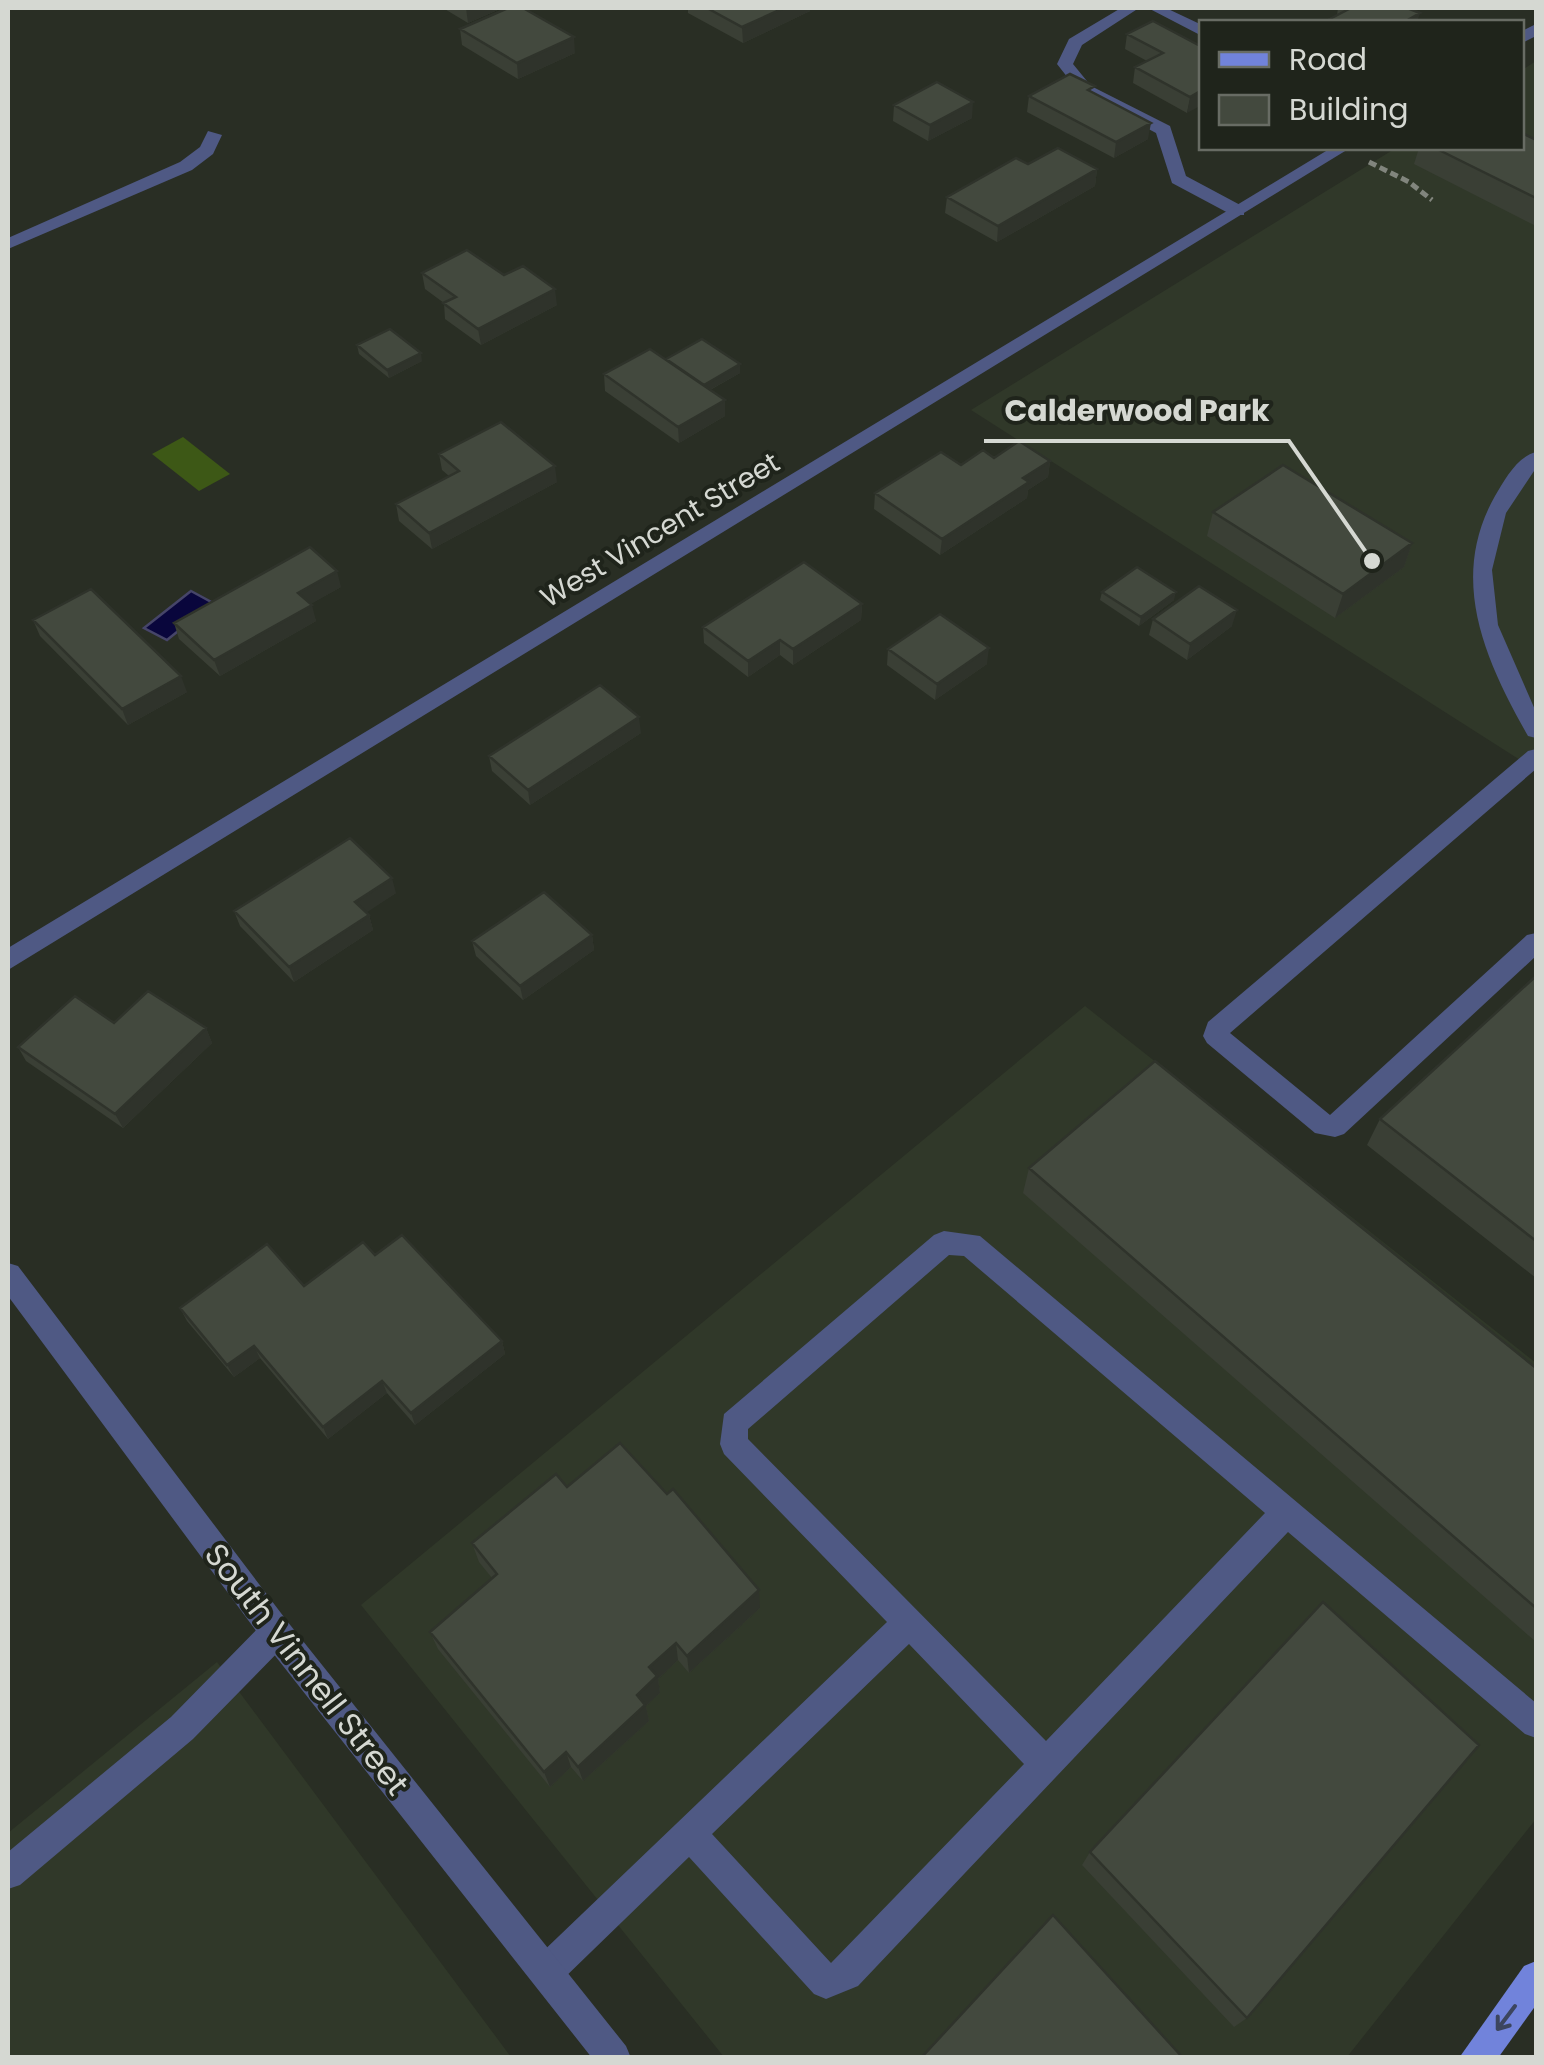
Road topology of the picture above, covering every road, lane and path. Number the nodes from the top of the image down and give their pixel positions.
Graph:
1 (1131, 8) edge
2 (1154, 8) edge
3 (1199, 30) edge
4 (214, 135) dead end
5 (1338, 150) edge
6 (1345, 150) edge
7 (1432, 200) dead end
8 (1238, 211) junction
9 (8, 244) edge
10 (1536, 458) edge
11 (1536, 730) edge
12 (1536, 756) edge
13 (1536, 942) edge
14 (8, 960) edge
15 (8, 1275) edge
16 (1287, 1512) junction
17 (909, 1622) junction
18 (276, 1632) junction
19 (1536, 1722) edge
20 (1046, 1764) junction
21 (690, 1833) junction
22 (8, 1873) edge
23 (547, 1971) junction
24 (1536, 1978) edge
25 (614, 2058) edge
26 (1476, 2058) edge

1 - 8 street
2 - 3 street
4 - 9 street
5 - 8 street, West Vincent Street
6 - 7 path
8 - 14 street, West Vincent Street
10 - 11 street
12 - 13 street
15 - 18 street, South Vinnell Street
16 - 17 street
16 - 19 street
16 - 20 street
17 - 20 street
17 - 21 street
18 - 22 street
18 - 23 street, South Vinnell Street
20 - 21 street
21 - 23 street
23 - 25 street, South Vinnell Street
24 -> 26 main road

